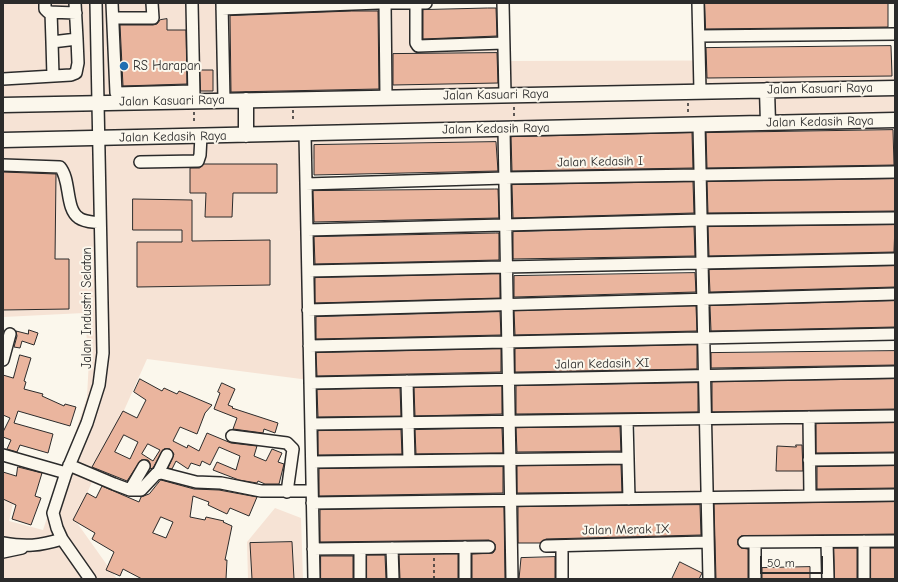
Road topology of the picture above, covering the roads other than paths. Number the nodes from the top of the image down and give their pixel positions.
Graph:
1 (96, 3) edge
2 (112, 3) edge
3 (152, 3) edge
4 (192, 3) edge
5 (353, 3) edge
6 (379, 3) edge
7 (385, 3) edge
8 (391, 3) edge
9 (416, 3) edge
10 (426, 3) edge
11 (503, 3) edge
12 (698, 3) edge
13 (222, 6) edge
14 (239, 6) edge
15 (48, 8) edge
16 (75, 8) edge
17 (113, 18) junction
18 (895, 34) edge
19 (699, 36) junction
20 (77, 39) junction
21 (52, 42) junction
22 (504, 43) junction
23 (53, 76) junction
24 (3, 80) edge
25 (895, 88) edge
26 (767, 90) junction
27 (694, 91) junction
28 (509, 95) junction
29 (194, 96) junction
30 (386, 97) junction
31 (224, 100) junction
32 (246, 100) junction
33 (97, 102) junction
34 (3, 105) edge
35 (895, 120) edge
36 (768, 123) junction
37 (694, 125) junction
38 (509, 129) junction
39 (299, 134) junction
40 (246, 135) junction
41 (198, 136) junction
42 (98, 139) junction
43 (3, 140) edge
44 (140, 162) dead end
45 (3, 165) edge
46 (895, 172) edge
47 (700, 174) junction
48 (505, 178) junction
49 (306, 184) junction
50 (895, 218) edge
51 (701, 220) junction
52 (100, 223) junction
53 (506, 226) junction
54 (307, 230) junction
55 (895, 259) edge
56 (702, 263) junction
57 (506, 267) junction
58 (308, 272) junction
59 (895, 294) edge
60 (702, 299) junction
61 (507, 304) junction
62 (308, 310) junction
63 (10, 334) dead end
64 (895, 334) edge
65 (703, 338) junction
66 (508, 342) junction
67 (309, 346) junction
68 (3, 360) edge
69 (895, 372) edge
70 (704, 377) junction
71 (508, 379) junction
72 (408, 381) junction
73 (310, 383) junction
74 (895, 416) edge
75 (809, 417) junction
76 (705, 419) junction
77 (627, 420) junction
78 (509, 422) junction
79 (408, 423) junction
80 (311, 424) junction
81 (232, 436) dead end
82 (3, 455) edge
83 (167, 455) dead end
84 (628, 458) junction
85 (510, 459) junction
86 (895, 459) edge
87 (810, 460) junction
88 (409, 461) junction
89 (312, 462) junction
90 (144, 466) dead end
91 (68, 469) junction
92 (158, 473) junction
93 (130, 490) junction
94 (312, 491) junction
95 (287, 492) junction
96 (895, 495) edge
97 (810, 496) junction
98 (706, 498) junction
99 (629, 499) junction
100 (510, 500) junction
101 (312, 503) junction
102 (62, 539) junction
103 (864, 541) junction
104 (895, 541) edge
105 (707, 542) junction
106 (828, 542) junction
107 (3, 543) edge
108 (546, 546) dead end
109 (562, 546) junction
110 (26, 547) junction
111 (465, 547) junction
112 (489, 547) dead end
113 (392, 548) junction
114 (313, 549) junction
115 (360, 549) junction
116 (3, 552) edge
117 (90, 579) edge
118 (314, 579) edge
119 (360, 579) edge
120 (393, 579) edge
121 (465, 579) edge
122 (512, 579) edge
123 (562, 579) edge
124 (709, 579) edge
125 (755, 579) edge
126 (828, 579) edge
127 (864, 579) edge

1 - 33 street, Jalan Industri Selatan
2 - 17 street
3 - 17 street
4 - 29 street
5 - 6 street
5 - 14 street
7 - 30 street
8 - 9 street
9 - 10 street
9 - 22 street
11 - 22 street
12 - 19 street
13 - 14 street
13 - 31 street
15 - 16 street
15 - 21 street
16 - 20 street
17 - 29 street
18 - 19 street
19 - 27 street
20 - 21 street
20 - 23 street
21 - 23 street
22 - 28 street
23 - 24 street
25 - 26 main road, Jalan Kasuari Raya
26 - 27 main road, Jalan Kasuari Raya
26 - 36 main road
27 - 28 main road, Jalan Kasuari Raya
28 - 30 main road, Jalan Kasuari Raya
29 - 31 main road, Jalan Kasuari Raya
29 - 33 main road, Jalan Kasuari Raya
30 - 32 main road, Jalan Kasuari Raya
31 - 32 main road, Jalan Kasuari Raya
32 - 40 main road
33 - 34 main road, Jalan Kasuari Raya
33 - 42 street, Jalan Industri Selatan
35 - 36 main road, Jalan Kedasih Raya
36 - 37 main road, Jalan Kedasih Raya
37 - 38 main road, Jalan Kedasih Raya
37 - 47 street
38 - 39 main road, Jalan Kedasih Raya
38 - 48 street
39 - 40 main road, Jalan Kedasih Raya
39 - 49 street
40 - 41 main road, Jalan Kedasih Raya
41 - 42 main road, Jalan Kedasih Raya
41 - 44 street
42 - 43 main road, Jalan Kedasih Raya
42 - 52 street, Jalan Industri Selatan
45 - 52 street
46 - 47 street, Jalan Kedasih I
47 - 48 street, Jalan Kedasih I
47 - 51 street
48 - 49 street, Jalan Kedasih I
48 - 53 street
49 - 54 street
50 - 51 street
51 - 53 street
51 - 56 street
52 - 91 street, Jalan Industri Selatan
53 - 54 street
53 - 57 street
54 - 58 street
55 - 56 street
56 - 57 street
56 - 60 street
57 - 58 street
57 - 61 street
58 - 62 street
59 - 60 street
60 - 61 street
60 - 65 street
61 - 62 street
61 - 66 street
62 - 67 street
63 - 68 street
64 - 65 street
65 - 66 street
65 - 70 street
66 - 67 street
66 - 71 street
67 - 73 street
69 - 70 street, Jalan Kedasih XI
70 - 71 street, Jalan Kedasih XI
70 - 76 street
71 - 72 street, Jalan Kedasih XI
71 - 78 street
72 - 73 street, Jalan Kedasih XI
72 - 79 street
73 - 80 street
74 - 75 street
75 - 76 street
75 - 87 street
76 - 77 street
76 - 98 street
77 - 78 street
77 - 84 street
78 - 79 street
78 - 85 street
79 - 80 street
79 - 88 street
80 - 89 street
81 - 95 street
82 - 91 street
83 - 92 street
84 - 85 street
84 - 99 street
85 - 88 street
85 - 100 street
86 - 87 street
87 - 97 street
88 - 89 street
89 - 94 street
90 - 93 street
91 - 93 street
91 - 102 street, Jalan Industri Selatan
92 - 93 street
92 - 95 street
94 - 95 street
94 - 101 street
96 - 97 street
97 - 98 street
98 - 99 street
98 - 105 street
99 - 100 street
100 - 101 street
100 - 122 street
101 - 114 street
102 - 110 street
102 - 117 street, Jalan Industri Selatan
103 - 104 street
103 - 106 street
103 - 127 street
105 - 109 street, Jalan Merak IX
105 - 124 street
106 - 125 street
106 - 126 street
107 - 110 street
108 - 109 street, Jalan Merak IX
109 - 123 street
110 - 116 street
111 - 112 street
111 - 113 street
111 - 121 street
113 - 115 street
113 - 120 street
114 - 115 street
114 - 118 street
115 - 119 street

